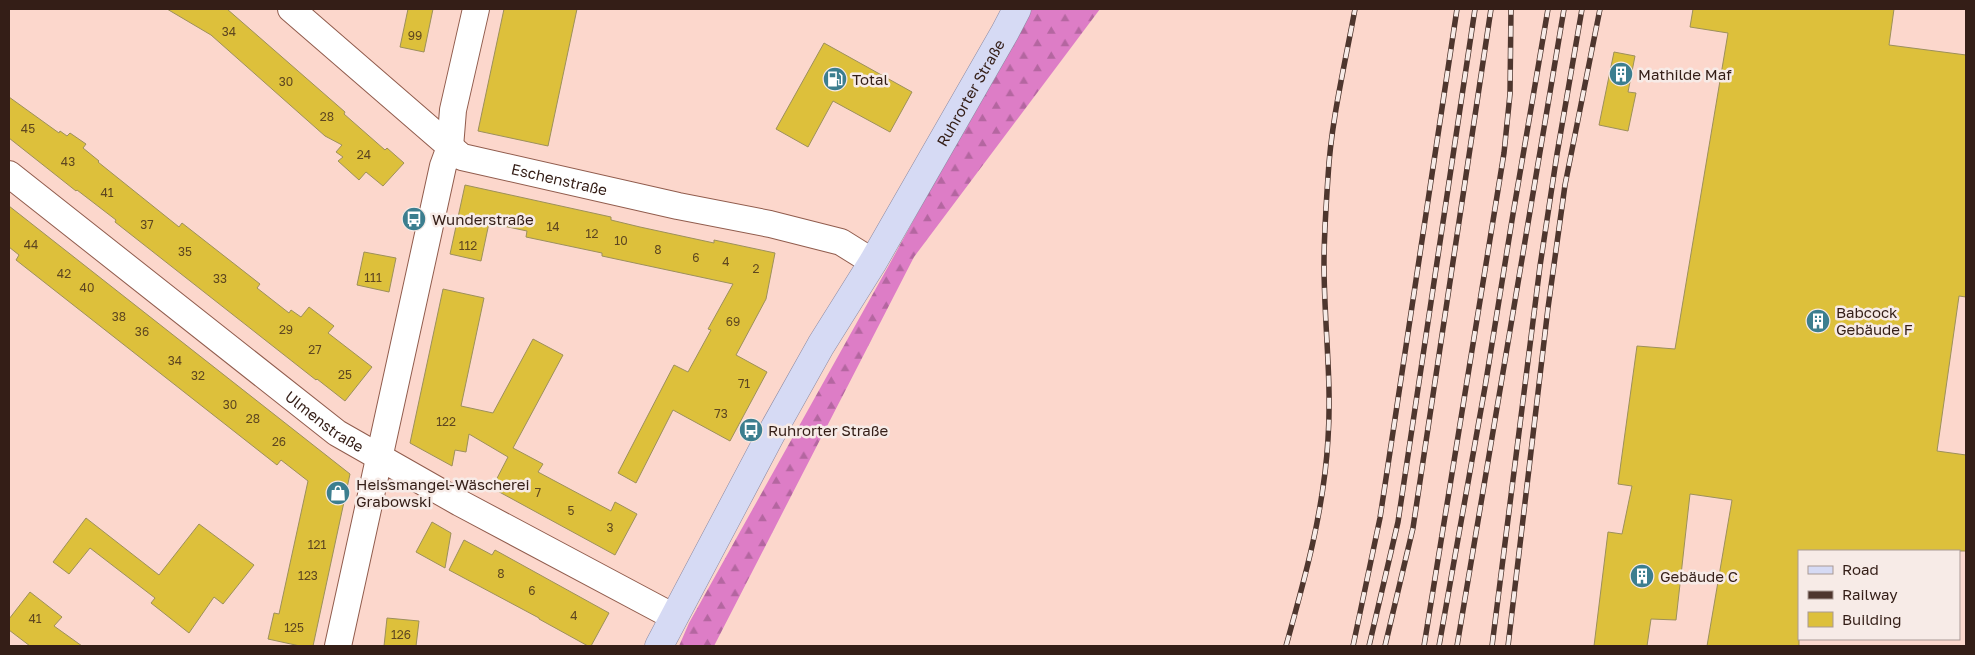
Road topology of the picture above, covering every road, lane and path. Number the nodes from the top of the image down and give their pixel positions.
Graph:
1 (291, 9) edge
2 (476, 9) edge
3 (1017, 9) edge
4 (450, 147) junction
5 (9, 174) edge
6 (873, 262) junction
7 (380, 458) junction
8 (674, 616) junction
9 (338, 646) edge
10 (659, 646) edge

1 - 4 street, Eschenstraße
2 - 4 street
3 - 6 main road, Ruhrorter Straße
4 - 6 street, Eschenstraße
4 - 7 street
5 - 7 street, Ulmenstraße
6 - 8 main road, Ruhrorter Straße
7 - 8 street, Ulmenstraße
7 - 9 street
8 - 10 main road, Ruhrorter Straße

